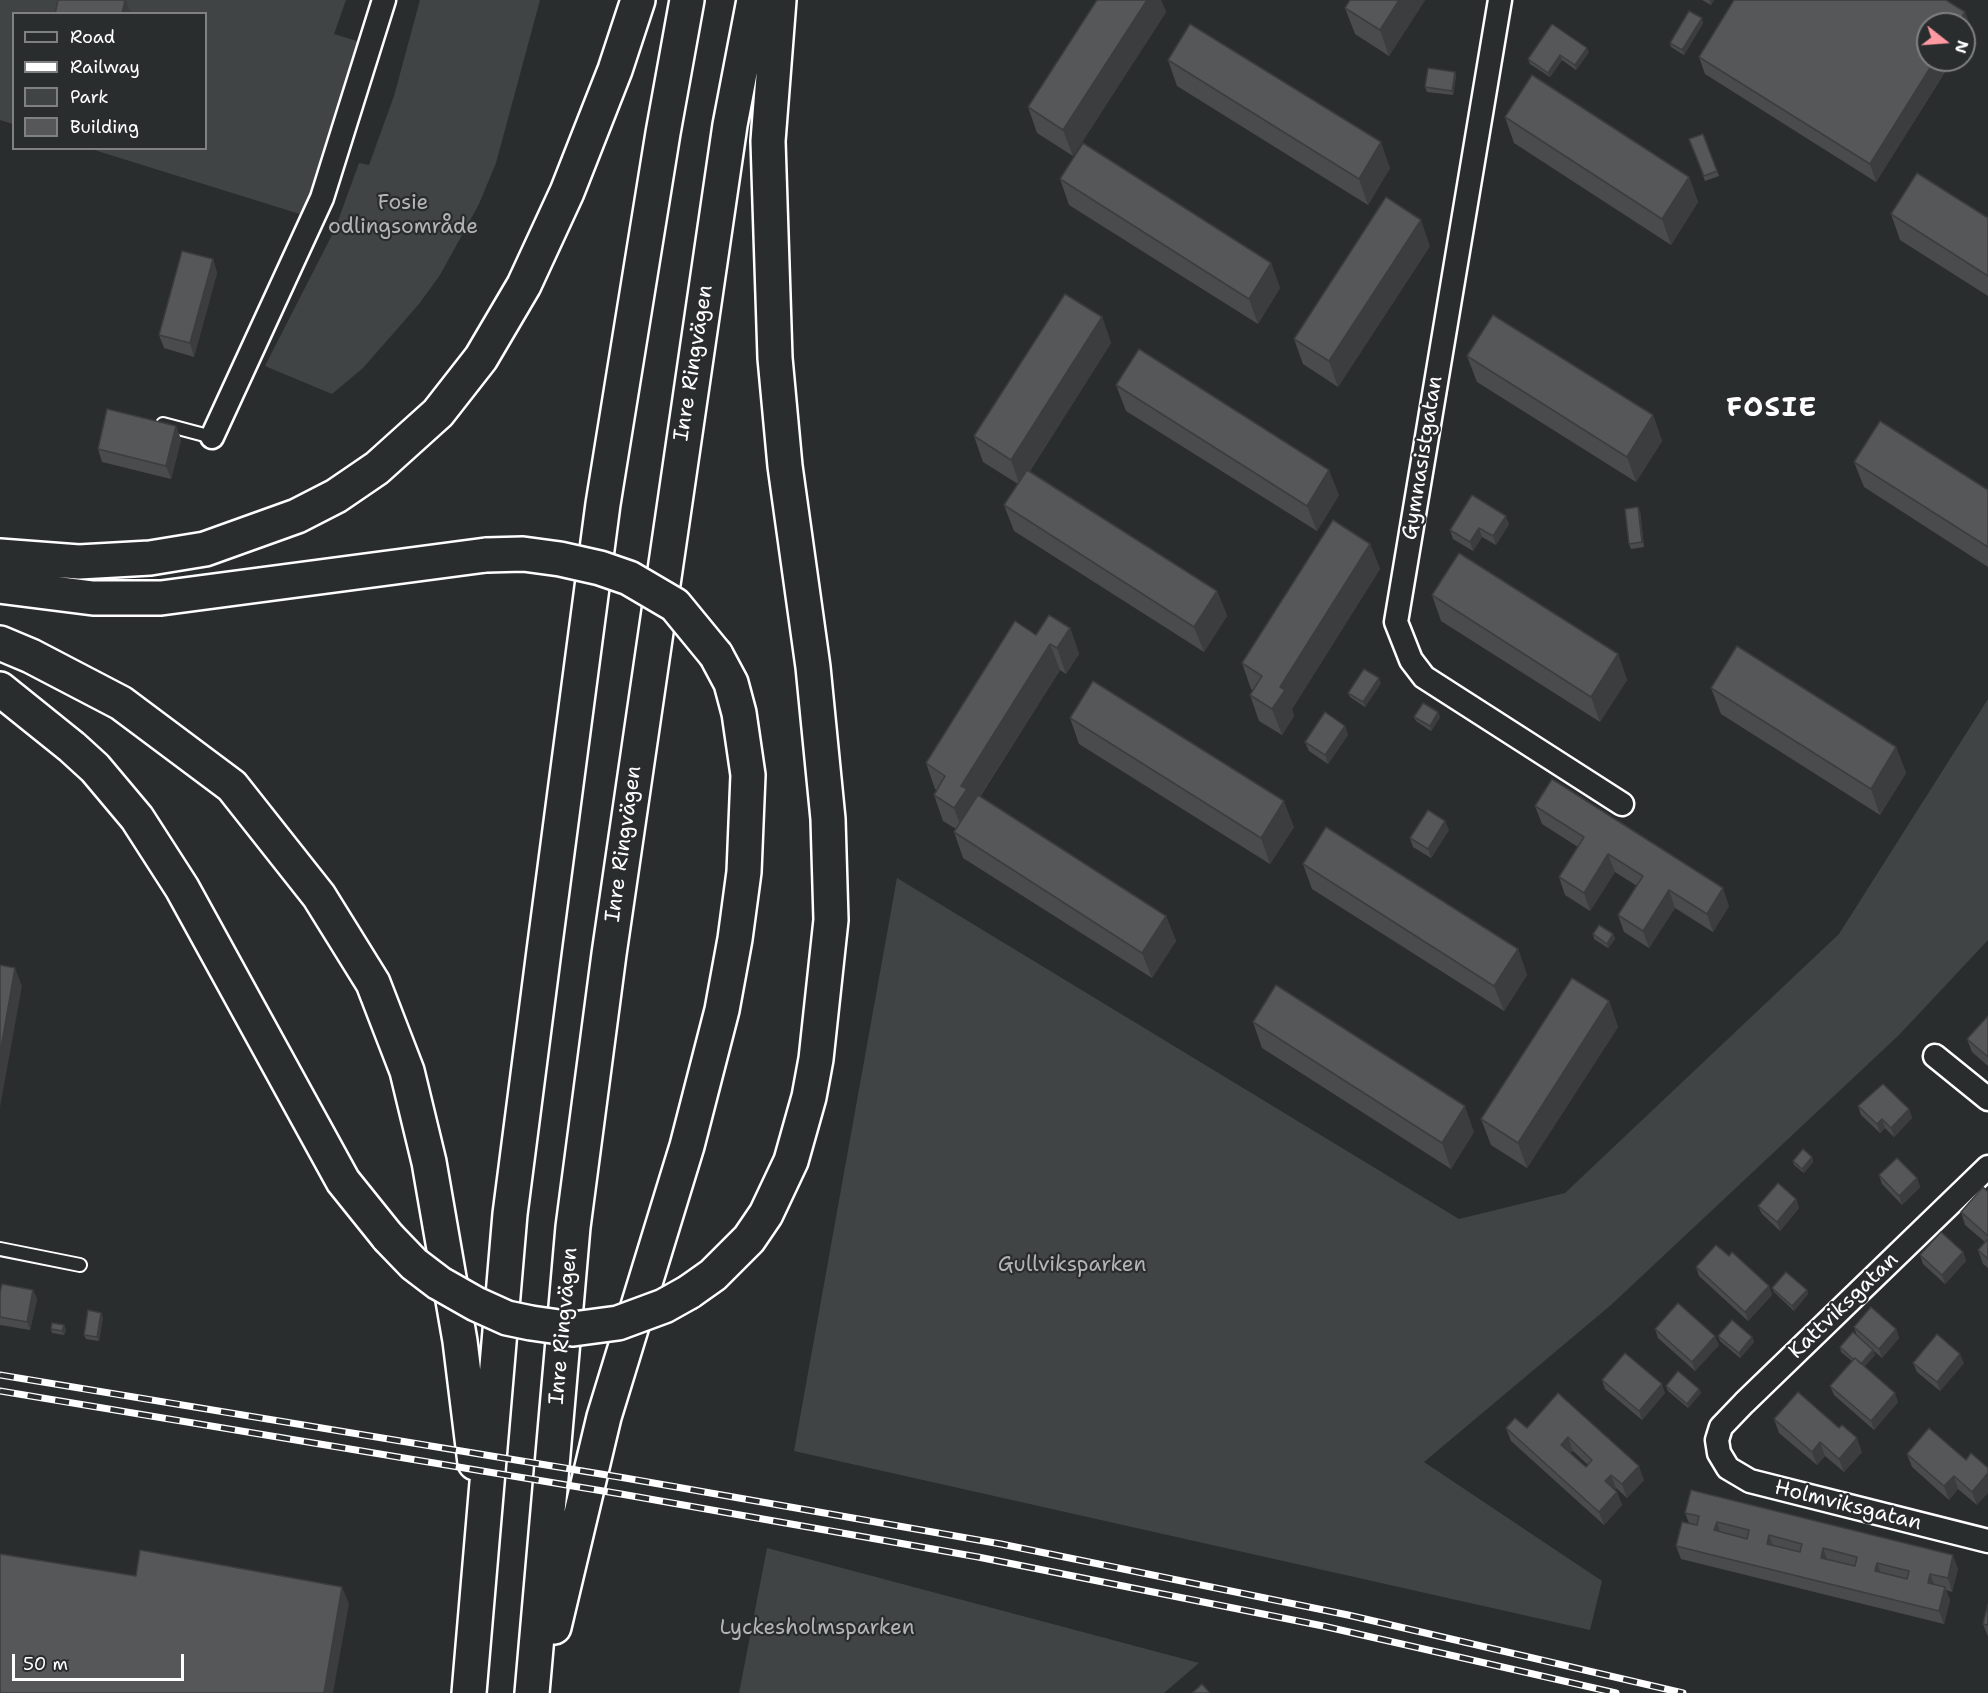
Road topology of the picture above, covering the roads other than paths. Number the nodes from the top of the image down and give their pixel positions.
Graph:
1 (384, 0) edge
2 (638, 0) edge
3 (687, 0) edge
4 (754, 0) edge
5 (778, 0) edge
6 (1500, 0) edge
7 (155, 422) edge
8 (212, 437) joint
9 (0, 556) edge
10 (0, 586) edge
11 (0, 643) edge
12 (0, 689) edge
13 (1622, 804) dead end
14 (1935, 1056) dead end
15 (1988, 1099) edge
16 (1988, 1167) edge
17 (0, 1249) edge
18 (80, 1265) dead end
19 (1719, 1454) joint
20 (483, 1539) junction
21 (1988, 1541) edge
22 (469, 1693) edge
23 (532, 1693) edge
24 (541, 1693) edge

1 - 8 street
2 - 9 highway
3 - 20 highway
4 - 23 highway, Inre Ringvägen
5 - 12 highway, bridge
6 - 13 street, Gymnasistgatan
7 - 8 lane
10 - 24 highway, bridge
11 - 20 highway
14 - 15 street
16 - 19 street, Kattviksgatan
17 - 18 lane
19 - 21 street, Holmviksgatan
20 - 22 highway

